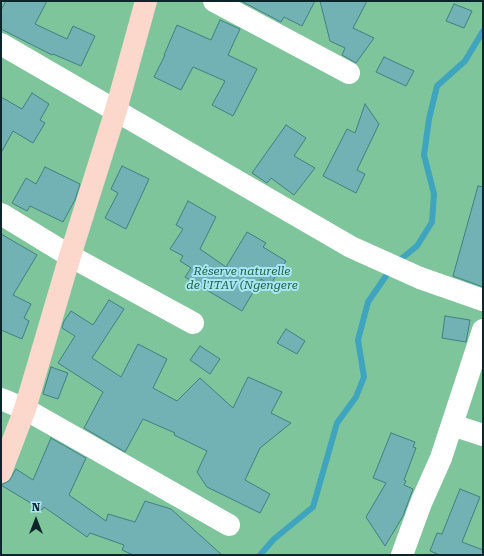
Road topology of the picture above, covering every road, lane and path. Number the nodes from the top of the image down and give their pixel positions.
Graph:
1 (146, 1) edge
2 (214, 1) edge
3 (1, 44) edge
4 (349, 73) dead end
5 (116, 110) junction
6 (1, 214) edge
7 (70, 256) junction
8 (483, 300) edge
9 (193, 323) dead end
10 (483, 330) edge
11 (1, 399) edge
12 (25, 409) junction
13 (452, 425) junction
14 (483, 435) edge
15 (1, 472) edge
16 (230, 525) dead end
17 (402, 555) edge

1 - 5 street
2 - 4 street
3 - 5 street
5 - 7 street
5 - 8 street
6 - 7 street
7 - 9 street
7 - 12 street
10 - 13 street
11 - 12 street
12 - 15 street
12 - 16 street
13 - 14 street
13 - 17 street

